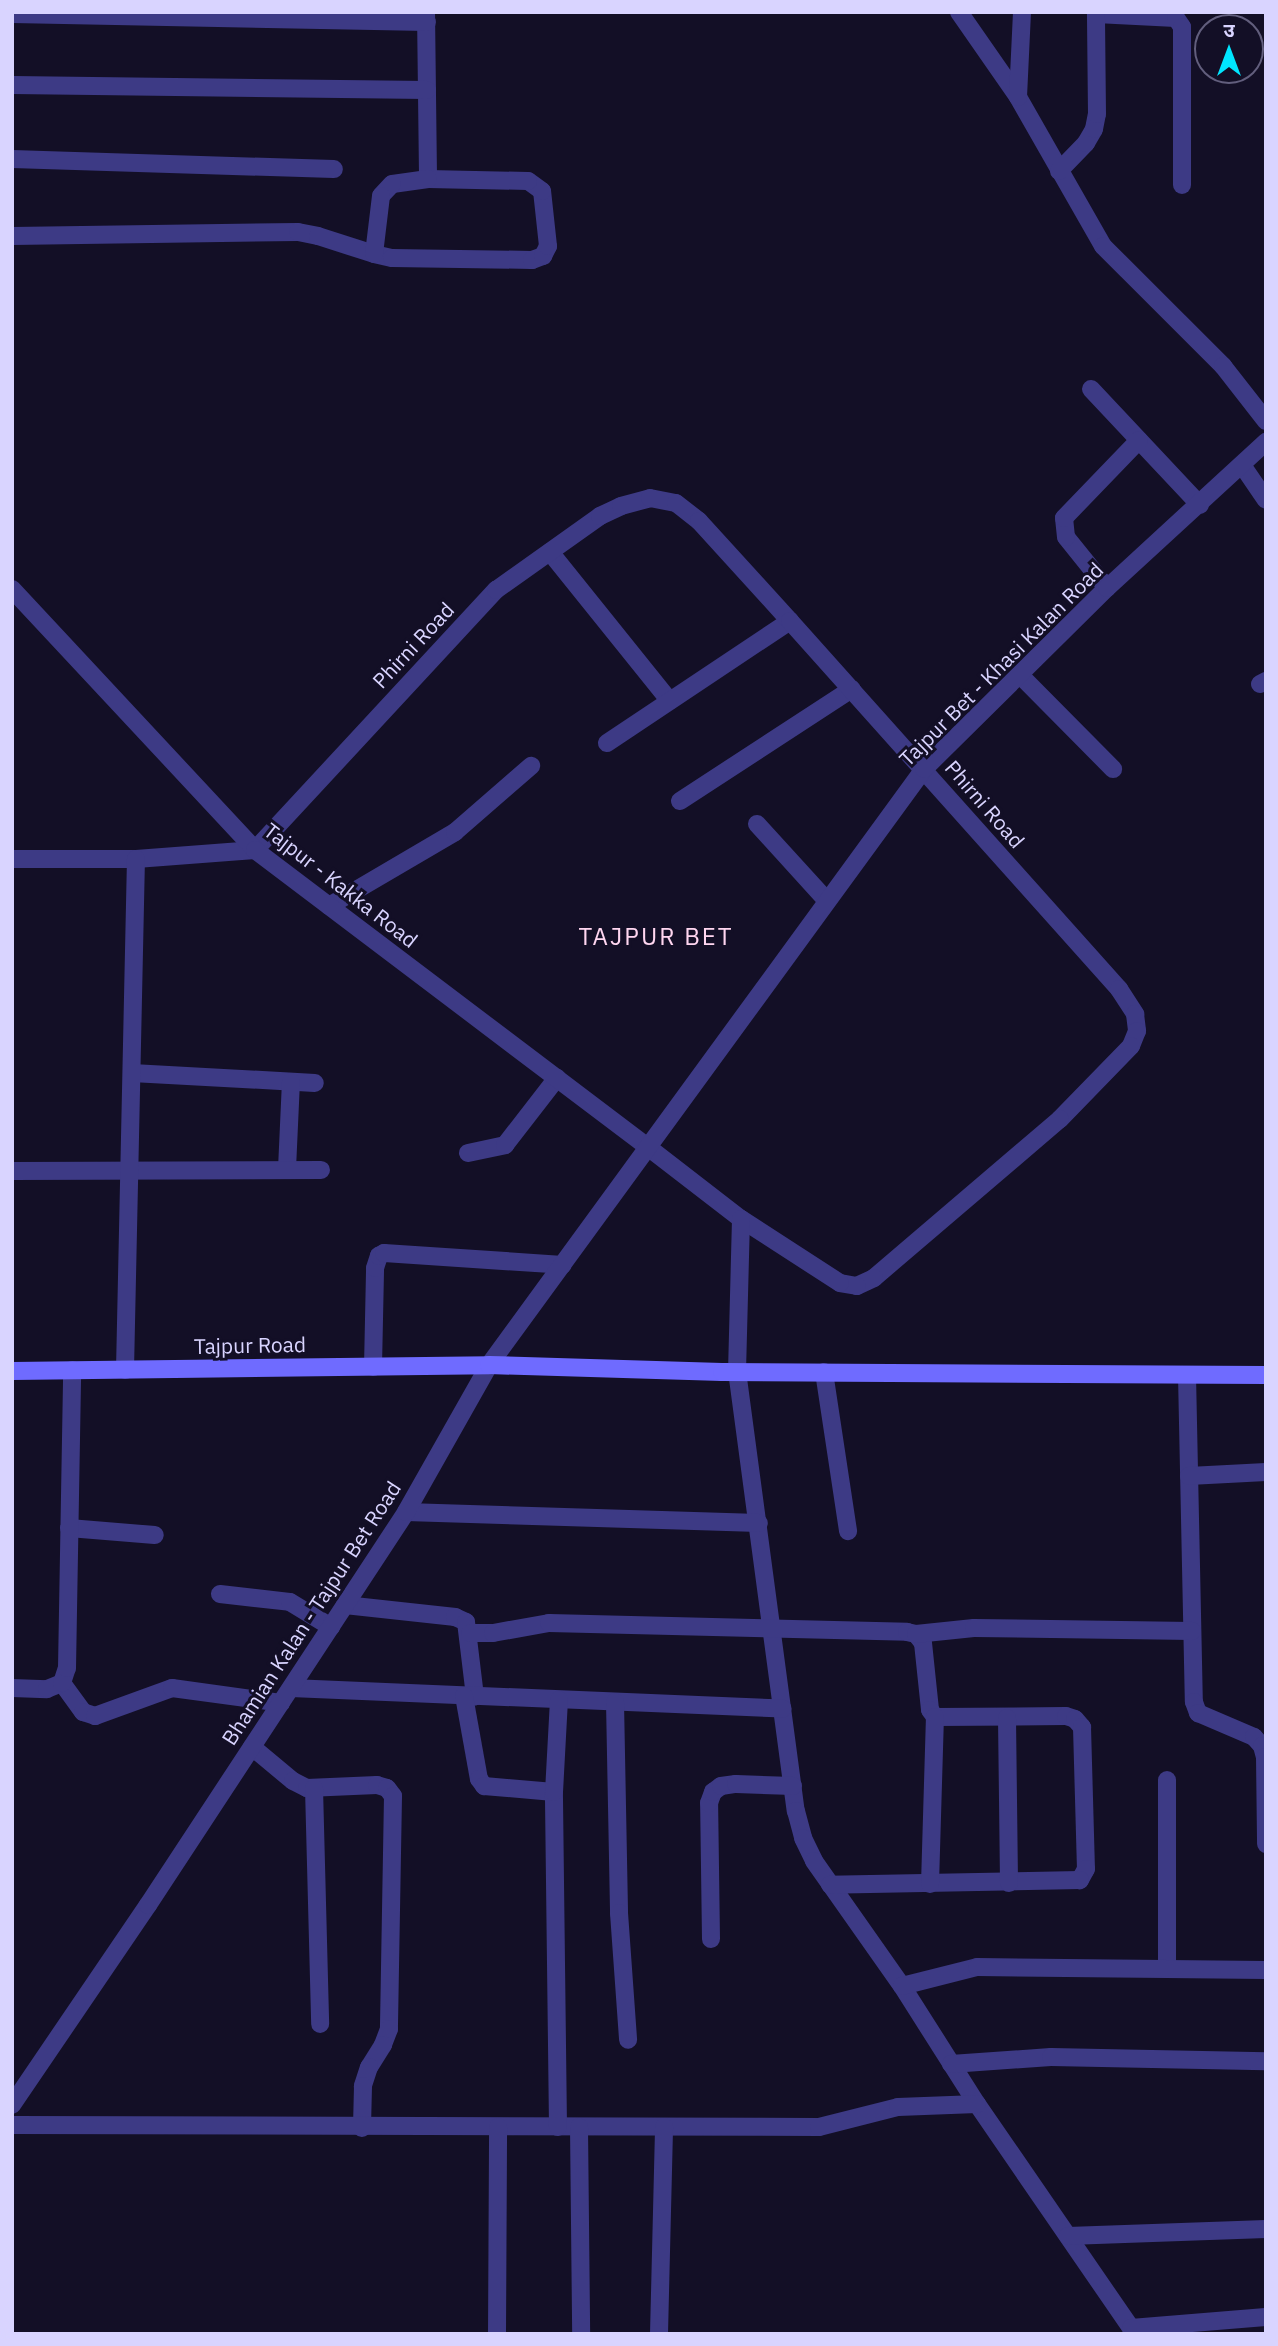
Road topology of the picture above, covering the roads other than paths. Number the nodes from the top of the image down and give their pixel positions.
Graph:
1 (959, 12) edge
2 (1022, 12) edge
3 (1096, 13) edge
4 (12, 14) edge
5 (427, 17) edge
6 (12, 85) edge
7 (427, 90) junction
8 (1018, 97) junction
9 (12, 159) edge
10 (334, 169) dead end
11 (1059, 171) junction
12 (428, 179) junction
13 (1182, 185) dead end
14 (12, 236) edge
15 (374, 254) junction
16 (1091, 388) dead end
17 (1266, 421) edge
18 (1139, 440) junction
19 (1266, 442) edge
20 (1242, 465) junction
21 (1266, 500) edge
22 (1200, 505) junction
23 (550, 552) junction
24 (1107, 588) junction
25 (12, 589) edge
26 (790, 621) junction
27 (1021, 676) junction
28 (852, 690) junction
29 (670, 701) junction
30 (607, 743) dead end
31 (531, 766) dead end
32 (924, 769) junction
33 (1113, 769) dead end
34 (680, 802) dead end
35 (757, 824) dead end
36 (255, 850) junction
37 (12, 859) edge
38 (136, 859) junction
39 (827, 901) junction
40 (329, 906) junction
41 (132, 1073) junction
42 (556, 1078) junction
43 (291, 1082) junction
44 (315, 1083) dead end
45 (648, 1147) junction
46 (468, 1153) dead end
47 (287, 1169) junction
48 (130, 1170) junction
49 (321, 1170) dead end
50 (12, 1171) edge
51 (741, 1219) junction
52 (563, 1265) junction
53 (489, 1366) junction
54 (373, 1367) junction
55 (72, 1370) junction
56 (125, 1370) junction
57 (12, 1371) edge
58 (737, 1371) junction
59 (824, 1372) junction
60 (1187, 1375) junction
61 (1266, 1376) edge
62 (1266, 1472) edge
63 (1189, 1476) junction
64 (406, 1512) junction
65 (759, 1523) junction
66 (69, 1528) junction
67 (848, 1531) dead end
68 (155, 1535) dead end
69 (220, 1594) dead end
70 (345, 1605) junction
71 (331, 1627) junction
72 (773, 1629) junction
73 (1192, 1631) junction
74 (470, 1633) junction
75 (916, 1634) junction
76 (62, 1683) junction
77 (12, 1688) edge
78 (291, 1688) junction
79 (469, 1696) junction
80 (559, 1700) junction
81 (615, 1702) junction
82 (281, 1703) junction
83 (783, 1709) junction
84 (935, 1717) junction
85 (1007, 1717) junction
86 (252, 1746) junction
87 (1167, 1780) dead end
88 (793, 1786) junction
89 (314, 1788) junction
90 (554, 1792) junction
91 (1266, 1844) edge
92 (1009, 1883) junction
93 (930, 1884) junction
94 (830, 1885) junction
95 (711, 1939) dead end
96 (1167, 1969) junction
97 (1266, 1970) edge
98 (902, 1986) junction
99 (320, 2024) dead end
100 (628, 2040) dead end
101 (1266, 2061) edge
102 (951, 2064) junction
103 (977, 2104) junction
104 (12, 2105) edge
105 (12, 2125) edge
106 (362, 2127) junction
107 (498, 2127) junction
108 (558, 2127) junction
109 (579, 2127) junction
110 (664, 2127) junction
111 (1266, 2229) edge
112 (1068, 2236) junction
113 (1266, 2317) edge
114 (1133, 2331) edge
115 (498, 2334) edge
116 (581, 2334) edge
117 (660, 2334) edge

1 - 8 street
2 - 8 street
3 - 11 street
3 - 13 street
4 - 5 street
5 - 7 street
6 - 7 street
7 - 12 street
8 - 11 street
9 - 10 street
11 - 17 street
12 - 15 street
12 - 15 street
14 - 15 street
16 - 18 street
18 - 22 street
18 - 24 street
19 - 20 street, Tajpur Bet - Khasi Kalan Road
20 - 21 street
20 - 22 street, Tajpur Bet - Khasi Kalan Road
22 - 24 street, Tajpur Bet - Khasi Kalan Road
23 - 26 street, Phirni Road
23 - 29 street
23 - 36 street, Phirni Road
24 - 27 street, Tajpur Bet - Khasi Kalan Road
25 - 36 street, Tajpur - Kakka Road
26 - 28 street, Phirni Road
26 - 29 street
27 - 32 street, Tajpur Bet - Khasi Kalan Road
27 - 33 street
28 - 32 street, Phirni Road
28 - 34 street
29 - 30 street
31 - 40 street
32 - 39 street, Tajpur Bet - Khasi Kalan Road
32 - 51 street, Phirni Road
35 - 39 street
36 - 38 street
36 - 40 street, Tajpur - Kakka Road
37 - 38 street
38 - 41 street
39 - 45 street, Tajpur Bet - Khasi Kalan Road
40 - 42 street, Tajpur - Kakka Road
41 - 43 street
41 - 48 street
42 - 45 street, Tajpur - Kakka Road
42 - 46 street
43 - 44 street
43 - 47 street
45 - 51 street, Phirni Road
45 - 52 street, Bhamian Kalan - Tajpur Bet Road
47 - 48 street
47 - 49 street
48 - 50 street
48 - 56 street
51 - 58 street
52 - 53 street, Bhamian Kalan - Tajpur Bet Road
52 - 54 street
53 - 54 main road, Tajpur Road
53 - 58 main road, Tajpur Road
53 - 64 street, Bhamian Kalan - Tajpur Bet Road
54 - 56 main road, Tajpur Road
55 - 56 main road, Tajpur Road
55 - 57 main road, Tajpur Road
55 - 66 street
58 - 59 main road, Tajpur Road
58 - 65 street
59 - 60 main road, Tajpur Road
59 - 67 street
60 - 61 main road, Tajpur Road
60 - 63 street
62 - 63 street
63 - 73 street
64 - 65 street
64 - 70 street, Bhamian Kalan - Tajpur Bet Road
65 - 72 street
66 - 68 street
66 - 76 street
69 - 71 street
70 - 71 street, Bhamian Kalan - Tajpur Bet Road
70 - 74 street
71 - 78 street, Bhamian Kalan - Tajpur Bet Road
72 - 74 street
72 - 75 street
72 - 83 street
73 - 75 street
73 - 91 street
74 - 79 street
75 - 84 street
76 - 77 street
76 - 82 street
78 - 79 street
78 - 82 street, Bhamian Kalan - Tajpur Bet Road
79 - 80 street
79 - 90 street
80 - 81 street
80 - 90 street
81 - 83 street
81 - 100 street
82 - 86 street, Bhamian Kalan - Tajpur Bet Road
83 - 88 street
84 - 85 street
84 - 93 street
85 - 92 street
85 - 92 street
86 - 89 street
86 - 104 street, Bhamian Kalan - Tajpur Bet Road
87 - 96 street
88 - 94 street
88 - 95 street
89 - 99 street
89 - 106 street
90 - 108 street
92 - 93 street
93 - 94 street
94 - 98 street
96 - 97 street
96 - 98 street
98 - 102 street
101 - 102 street
102 - 103 street
103 - 110 street
103 - 112 street
105 - 106 street
106 - 107 street
107 - 108 street
107 - 115 street
108 - 109 street
109 - 110 street
109 - 116 street
110 - 117 street
111 - 112 street
112 - 114 street
113 - 114 street

